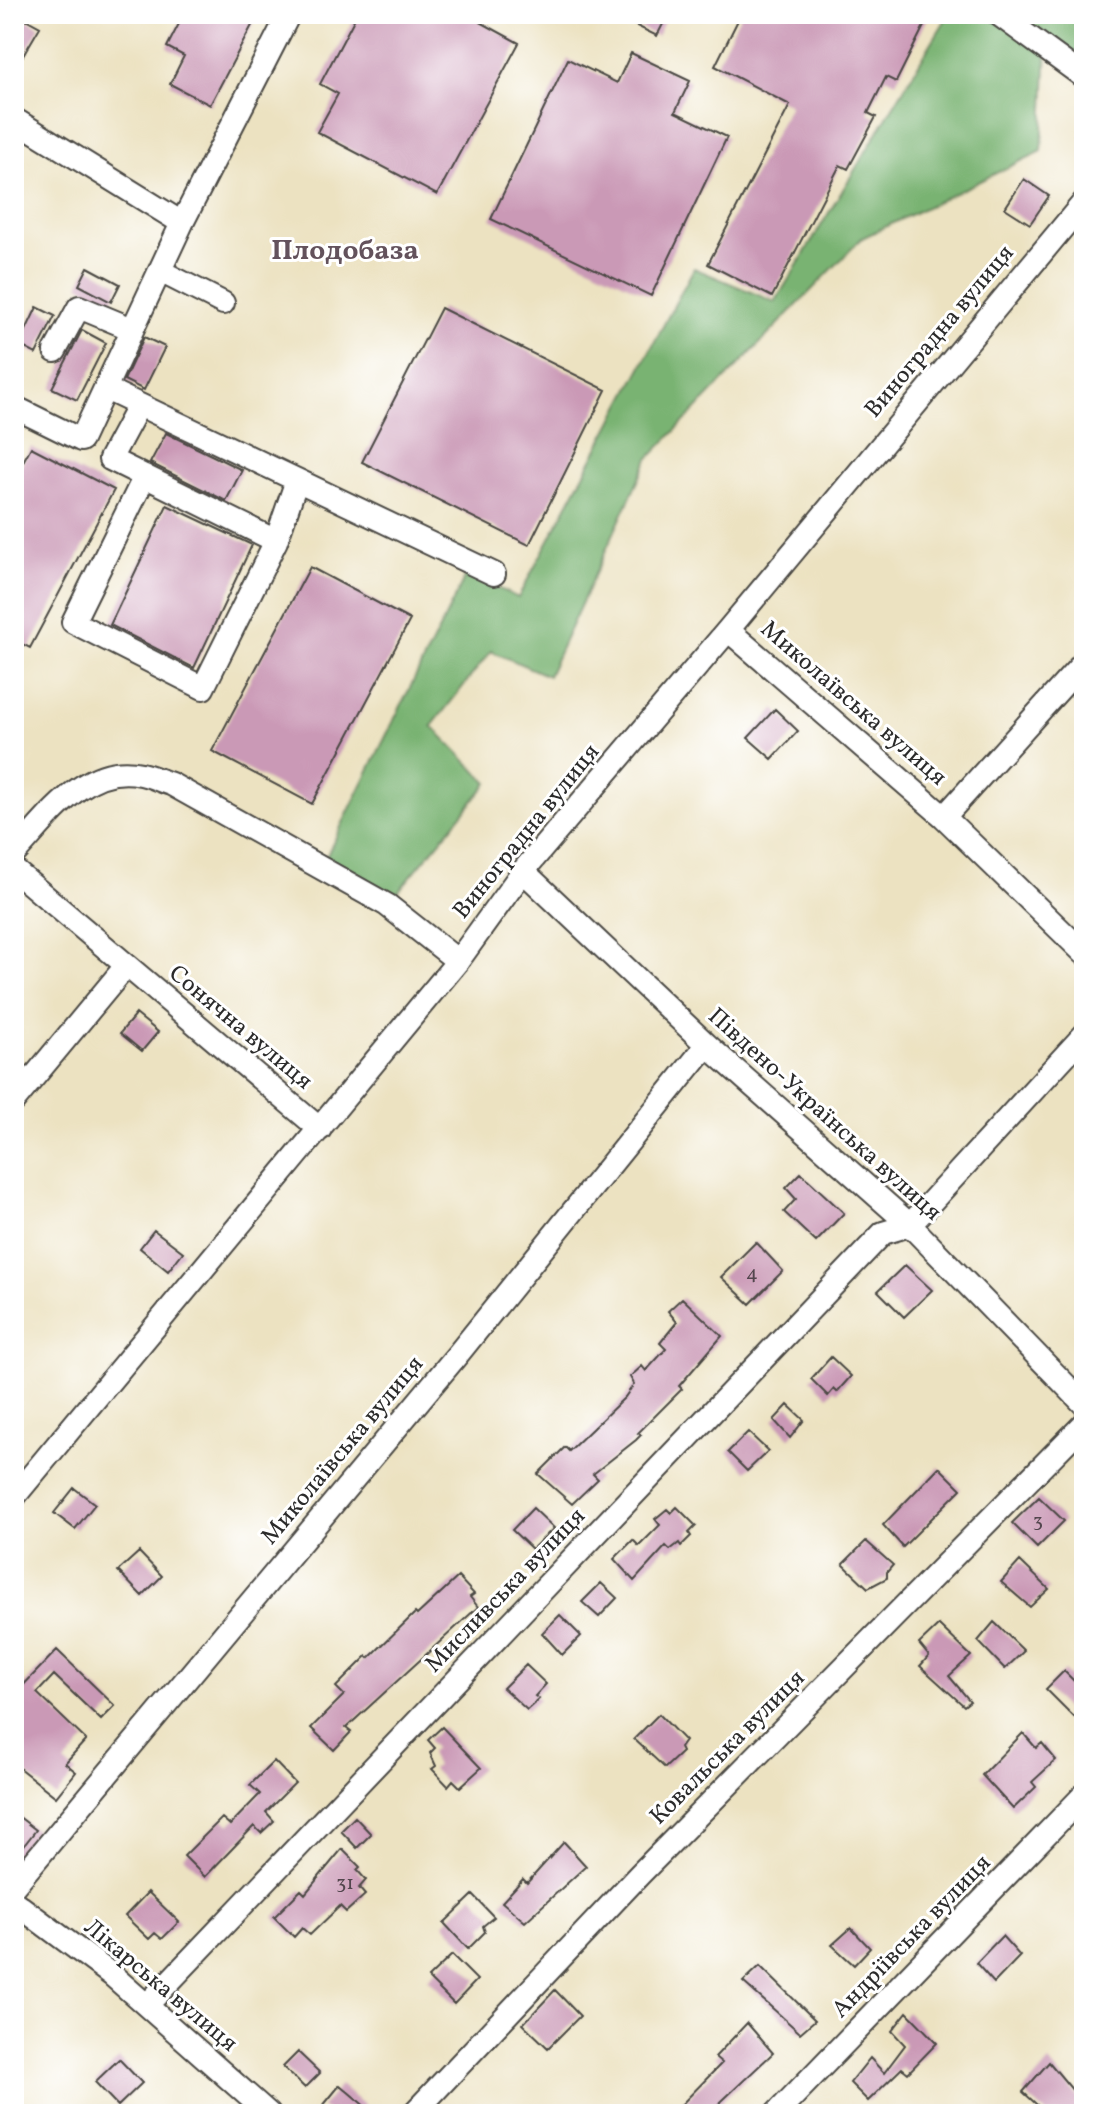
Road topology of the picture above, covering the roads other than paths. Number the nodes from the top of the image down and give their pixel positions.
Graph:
1 (289, 14) edge
2 (998, 14) edge
3 (1084, 77) edge
4 (14, 119) edge
5 (1084, 202) edge
6 (182, 223) junction
7 (160, 271) junction
8 (223, 303) dead end
9 (132, 329) junction
10 (55, 351) dead end
11 (106, 389) junction
12 (139, 405) junction
13 (14, 407) edge
14 (145, 476) junction
15 (297, 480) junction
16 (276, 541) junction
17 (494, 574) dead end
18 (728, 630) junction
19 (1084, 662) edge
20 (944, 817) junction
21 (14, 854) edge
22 (14, 870) edge
23 (523, 871) junction
24 (1084, 953) edge
25 (458, 961) junction
26 (126, 966) junction
27 (1084, 1035) edge
28 (707, 1045) junction
29 (14, 1101) edge
30 (320, 1129) junction
31 (910, 1225) junction
32 (1084, 1404) edge
33 (1084, 1424) edge
34 (14, 1497) edge
35 (1084, 1795) edge
36 (14, 1886) edge
37 (14, 1902) edge
38 (147, 2005) junction
39 (269, 2114) edge
40 (413, 2114) edge
41 (776, 2114) edge

1 - 6 street
2 - 3 street
4 - 6 street
5 - 18 street, Виноградна вулиця
6 - 7 street
7 - 8 street
7 - 9 street
9 - 10 street
9 - 11 street
11 - 12 street
11 - 13 street
12 - 14 street
12 - 15 street
14 - 16 street
14 - 16 street
15 - 16 street
15 - 17 street
18 - 20 street, Миколаївська вулиця
18 - 23 street, Виноградна вулиця
19 - 20 street, Миколаївська вулиця
20 - 24 street, Миколаївська вулиця
21 - 25 street
22 - 26 street, Сонячна вулиця
23 - 25 street, Виноградна вулиця
23 - 28 street, Південо-Українська вулиця
25 - 30 street, Виноградна вулиця
26 - 29 street
26 - 30 street, Сонячна вулиця
27 - 31 street
28 - 31 street, Південо-Українська вулиця
28 - 36 street, Миколаївська вулиця
30 - 34 street, Виноградна вулиця
31 - 32 street, Південо-Українська вулиця
31 - 38 street, Мисливська вулиця
33 - 40 street, Ковальська вулиця
35 - 41 street, Андріївська вулиця
37 - 38 street, Лікарська вулиця
38 - 39 street, Лікарська вулиця

